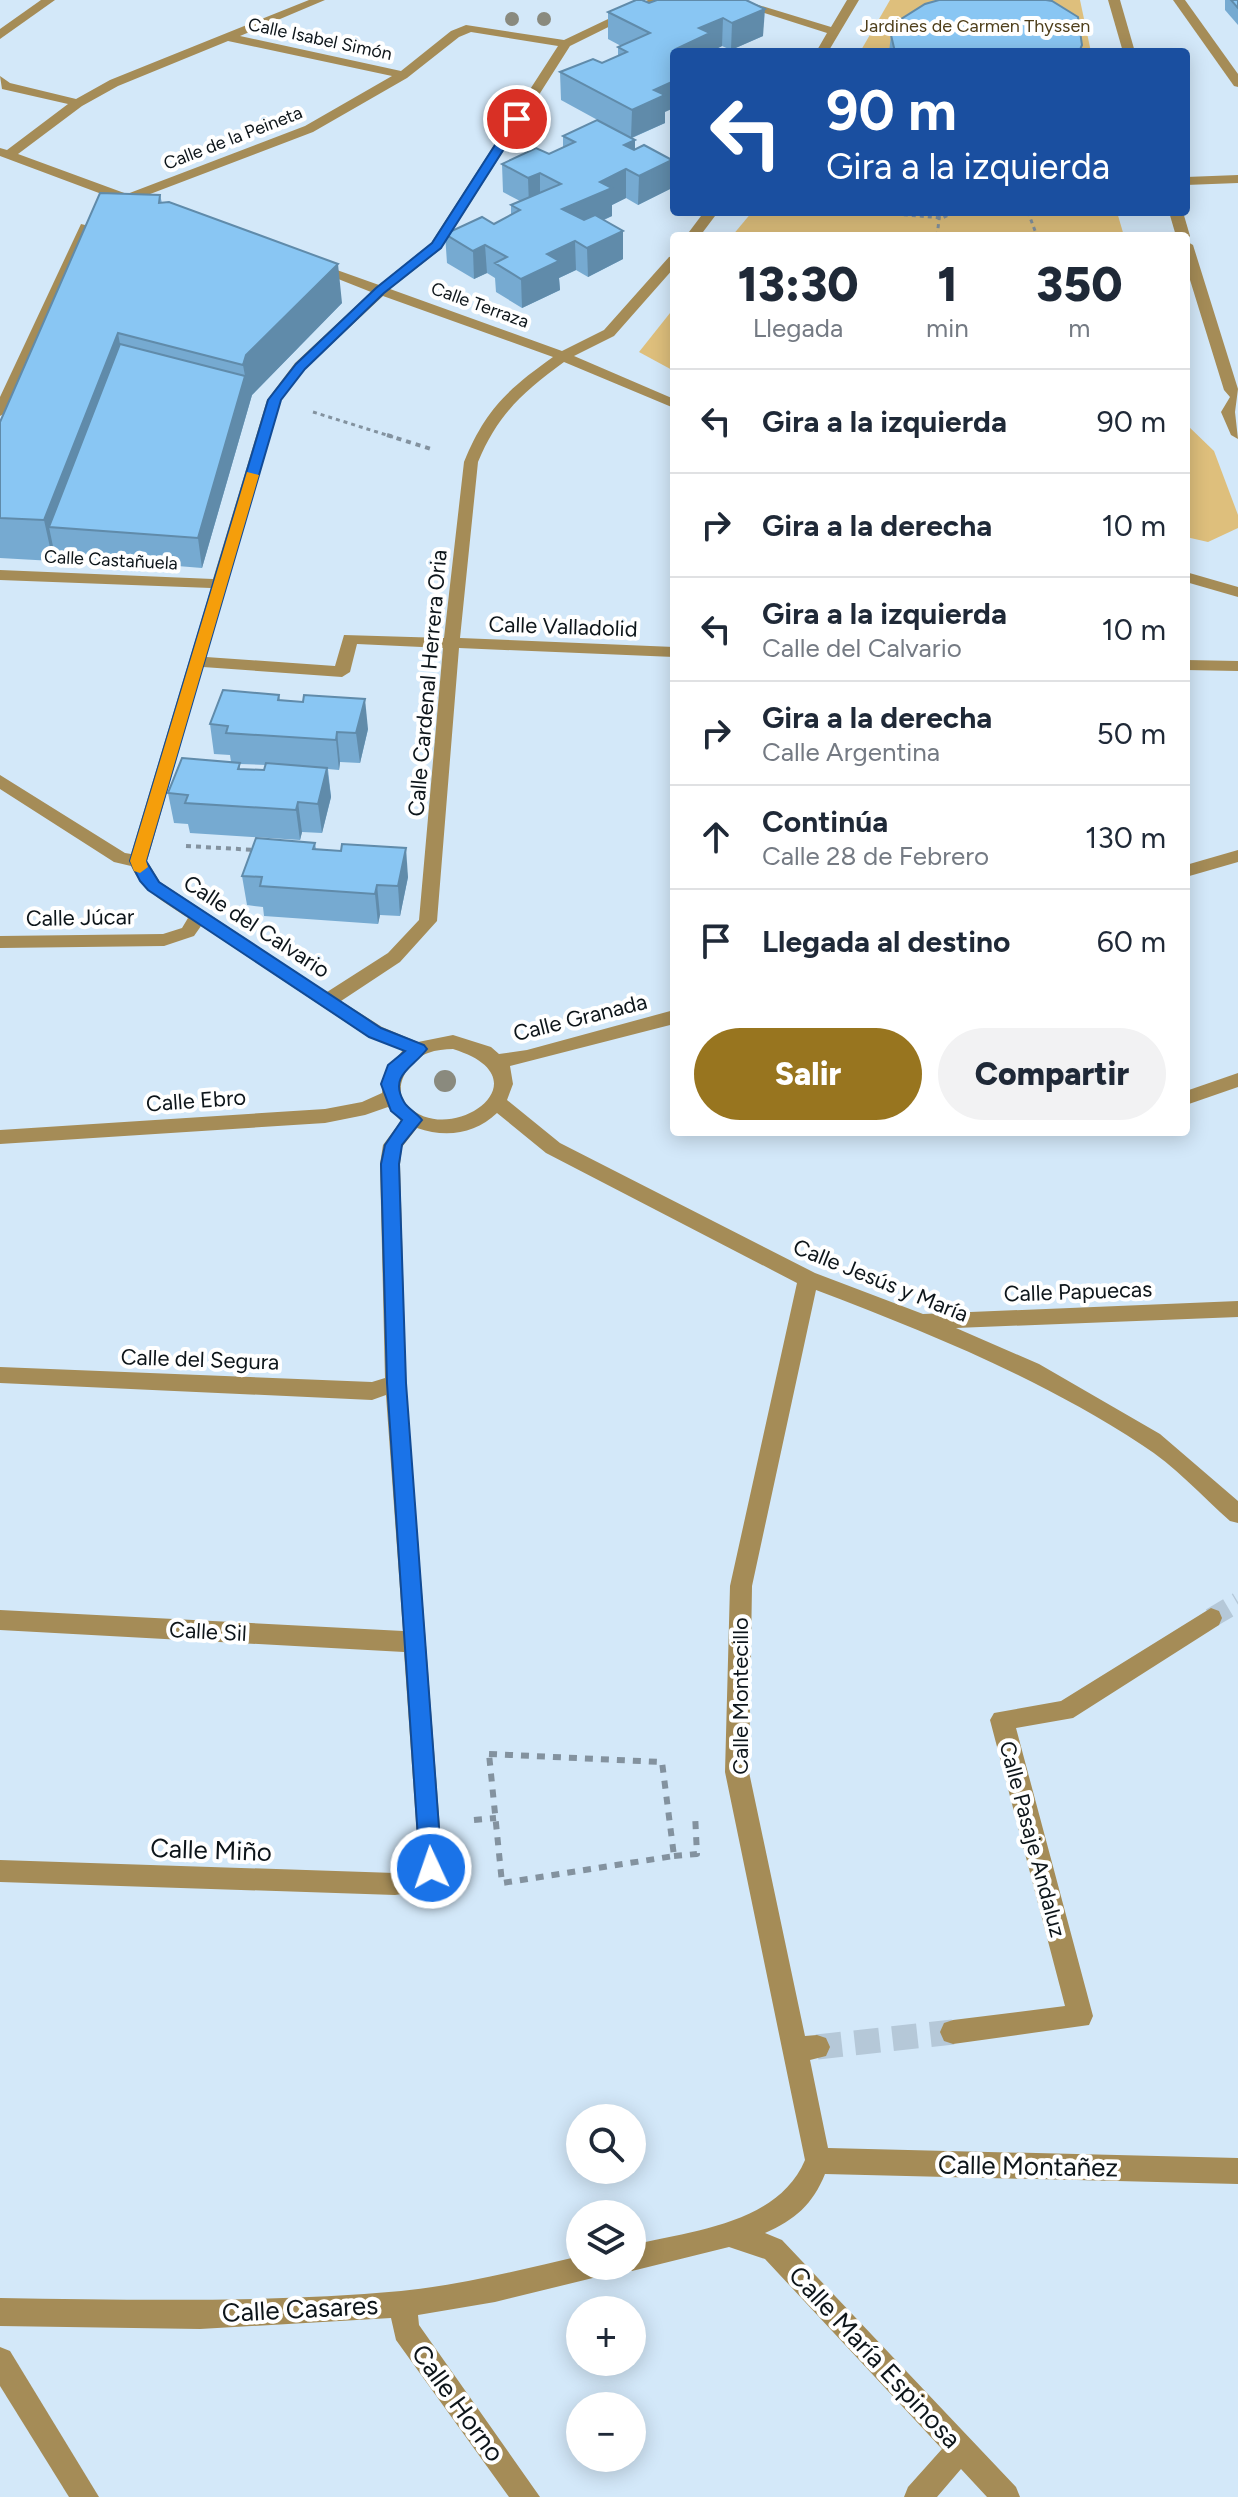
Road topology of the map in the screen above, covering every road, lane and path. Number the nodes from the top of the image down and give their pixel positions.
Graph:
1 (49, 0) edge
2 (319, 0) edge
3 (657, 0) edge
4 (730, 0) edge
5 (853, 0) edge
6 (1114, 0) edge
7 (1179, 0) edge
8 (835, 32) junction
9 (0, 35) edge
10 (230, 38) junction
11 (566, 44) junction
12 (825, 48) edge
13 (1128, 48) edge
14 (403, 75) junction
15 (0, 80) edge
16 (1238, 83) edge
17 (78, 103) junction
18 (4, 154) edge
19 (1238, 179) edge
20 (1190, 181) edge
21 (125, 198) junction
22 (155, 209) edge
23 (1190, 258) edge
24 (305, 264) edge
25 (670, 264) edge
26 (380, 291) junction
27 (563, 356) junction
28 (1238, 396) edge
29 (274, 400) junction
30 (670, 402) edge
31 (0, 412) edge
32 (1238, 435) edge
33 (471, 462) junction
34 (0, 575) edge
35 (1190, 578) edge
36 (220, 584) junction
37 (1238, 592) edge
38 (451, 644) junction
39 (670, 652) edge
40 (199, 662) junction
41 (1190, 665) edge
42 (1238, 666) edge
43 (0, 781) edge
44 (145, 843) junction
45 (266, 851) edge
46 (1238, 856) edge
47 (138, 861) junction
48 (1190, 870) edge
49 (198, 916) junction
50 (0, 942) edge
51 (326, 1001) junction
52 (670, 1018) edge
53 (418, 1049) junction
54 (497, 1061) junction
55 (1238, 1080) edge
56 (392, 1097) junction
57 (1190, 1097) edge
58 (498, 1103) junction
59 (413, 1120) junction
60 (0, 1137) edge
61 (808, 1279) junction
62 (1238, 1309) edge
63 (920, 1321) junction
64 (0, 1375) edge
65 (396, 1383) junction
66 (1238, 1514) edge
67 (1211, 1618) tunnel mouth
68 (0, 1620) edge
69 (415, 1646) junction
70 (697, 1854) dead end
71 (674, 1856) junction
72 (0, 1871) edge
73 (953, 2032) tunnel mouth
74 (818, 2161) junction
75 (1238, 2171) edge
76 (732, 2235) junction
77 (646, 2255) edge
78 (566, 2273) edge
79 (403, 2304) junction
80 (0, 2312) edge
81 (0, 2361) edge
82 (961, 2448) junction
83 (85, 2497) edge
84 (526, 2497) edge
85 (918, 2497) edge
86 (1006, 2497) edge

1 - 9 street
2 - 10 street, Calle Isabel Simón
3 - 11 street
4 - 8 street
5 - 8 street
6 - 13 street
7 - 16 street
8 - 12 street
10 - 14 street, Calle Isabel Simón
10 - 17 street, Calle Isabel Simón
11 - 14 street, Calle de la Peineta
11 - 26 street
14 - 21 street, Calle de la Peineta
15 - 17 street
17 - 18 street, Calle Isabel Simón
18 - 21 street
19 - 20 street
21 - 22 street
21 - 31 street, Calle de la Peineta
23 - 28 street
24 - 26 street, Calle Terraza
25 - 27 street, Calle Cardenal Herrera Oria
26 - 27 street, Calle Terraza
26 - 29 street
27 - 30 street, Calle Terraza
27 - 33 street, Calle Cardenal Herrera Oria
28 - 32 street
29 - 33 path
29 - 36 street
33 - 38 street, Calle Cardenal Herrera Oria
34 - 36 street, Calle Castañuela
35 - 37 street
36 - 40 street
38 - 39 street, Calle Valladolid
38 - 40 street, Calle Valladolid
38 - 51 street, Calle Cardenal Herrera Oria
40 - 44 street
41 - 42 street
43 - 47 street, Calle del Calvario
44 - 45 path
44 - 47 street
46 - 48 street
47 - 49 street, Calle del Calvario
49 - 50 street, Calle Júcar
49 - 51 street, Calle del Calvario
51 - 53 street, Calle del Calvario
52 - 54 street, Calle Granada
53 - 54 street
53 - 56 street
54 - 58 street
55 - 57 street
56 - 59 street
56 - 60 street, Calle Ebro
58 - 59 street
58 - 61 street, Calle Jesús y María
59 - 65 street
61 - 63 street, Calle Jesús y María
61 - 74 street, Calle Montecillo
62 - 63 street, Calle Papuecas
63 - 66 street, Calle Jesús y María
64 - 65 street, Calle del Segura
65 - 69 street
67 - 73 street, Calle Pasaje Andaluz
68 - 69 street, Calle Sil
69 - 72 street, Calle Miño
70 - 71 path
71 - 71 path
74 - 75 street, Calle Montañez
74 - 76 street
76 - 77 street
76 - 82 street, Calle María Espinosa
78 - 79 street, Calle Casares
79 - 80 street, Calle Casares
79 - 84 street, Calle Horno
81 - 83 street
82 - 85 street
82 - 86 street, Calle María Espinosa

